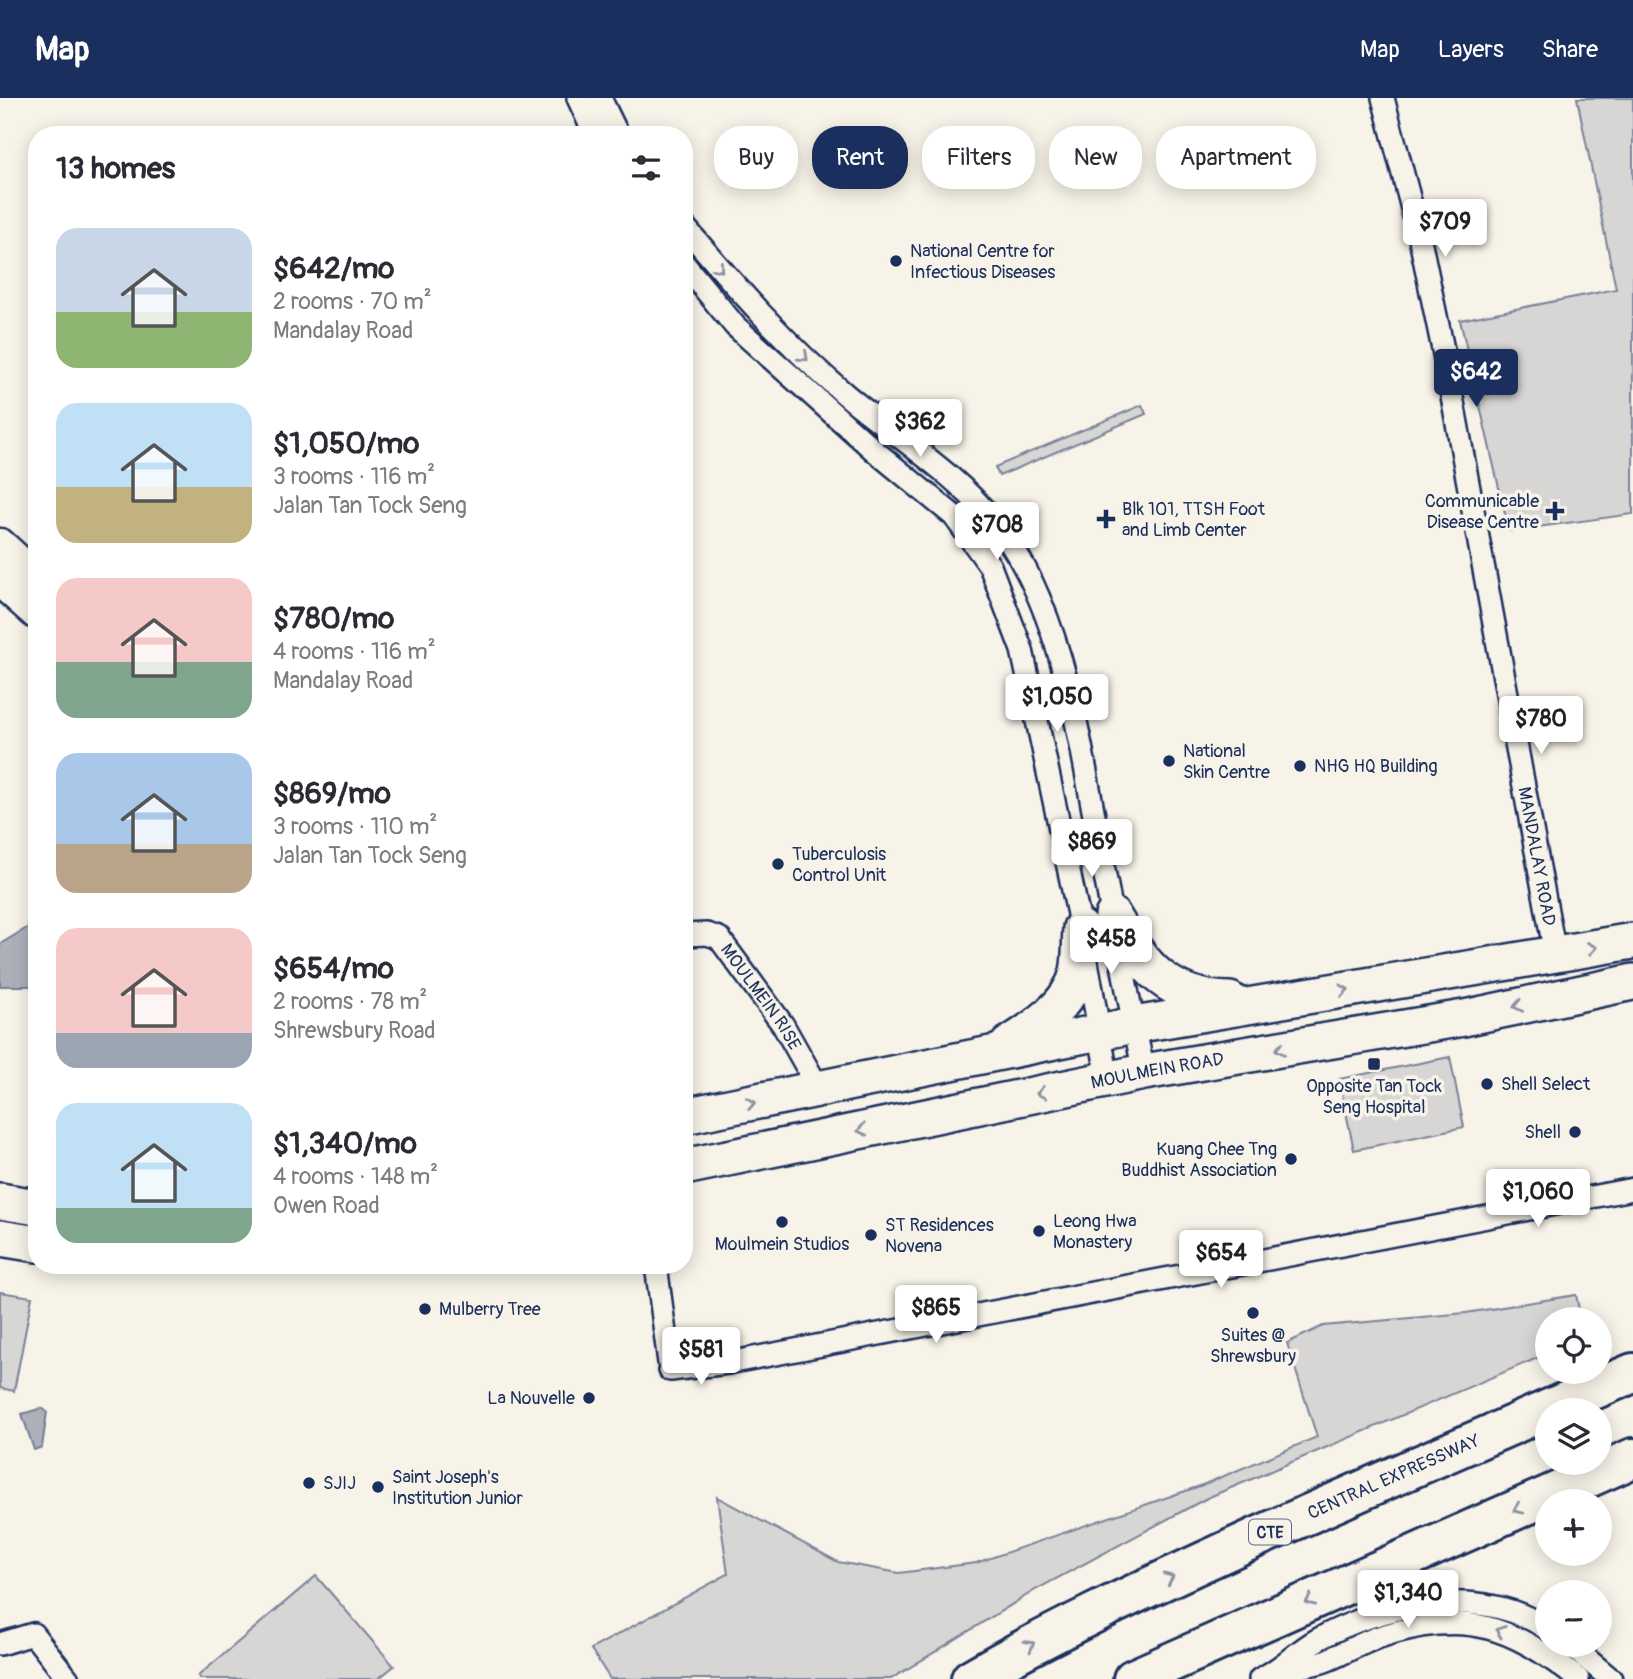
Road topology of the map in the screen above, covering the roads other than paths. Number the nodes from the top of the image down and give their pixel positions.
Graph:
1 (578, 98) edge
2 (600, 98) edge
3 (1383, 98) edge
4 (591, 126) edge
5 (614, 126) edge
6 (693, 237) edge
7 (693, 275) edge
8 (0, 545) edge
9 (28, 571) edge
10 (0, 580) edge
11 (28, 605) edge
12 (1113, 916) junction
13 (1081, 928) junction
14 (693, 936) edge
15 (1633, 941) edge
16 (1555, 954) junction
17 (1633, 982) edge
18 (1277, 1002) junction
19 (1134, 1025) junction
20 (1099, 1032) junction
21 (993, 1054) junction
22 (1144, 1072) junction
23 (1108, 1080) junction
24 (819, 1089) junction
25 (693, 1114) edge
26 (693, 1165) edge
27 (1633, 1189) edge
28 (0, 1201) edge
29 (28, 1206) edge
30 (0, 1238) edge
31 (28, 1243) edge
32 (657, 1274) edge
33 (1633, 1373) edge
34 (1633, 1458) edge
35 (1535, 1623) edge
36 (0, 1644) edge
37 (1584, 1657) edge
38 (1268, 1675) edge
39 (68, 1679) edge
40 (971, 1679) edge
41 (1133, 1679) edge
42 (1578, 1679) edge
43 (1611, 1679) edge

1 - 4 street
2 - 5 street
3 - 16 street, MANDALAY ROAD
6 -> 12 street
7 - 13 street
8 - 9 street
10 - 11 street
12 - 18 main road
12 - 19 street
13 - 20 street
13 - 21 main road
14 - 24 street, MOULMEIN RISE
16 -> 15 main road
18 -> 16 main road
17 -> 22 main road, MOULMEIN ROAD
18 - 19 main road
19 - 20 main road
19 - 22 street
20 - 21 main road
20 - 23 street
21 - 24 main road
22 - 23 main road, MOULMEIN ROAD
23 -> 26 main road, MOULMEIN ROAD
25 -> 24 main road
27 - 32 street
28 - 29 main road
30 - 31 main road
40 -> 33 highway, CENTRAL EXPRESSWAY / CTE
34 -> 41 highway
35 - 38 street
36 - 39 street
37 - 43 street
42 -> 38 street

